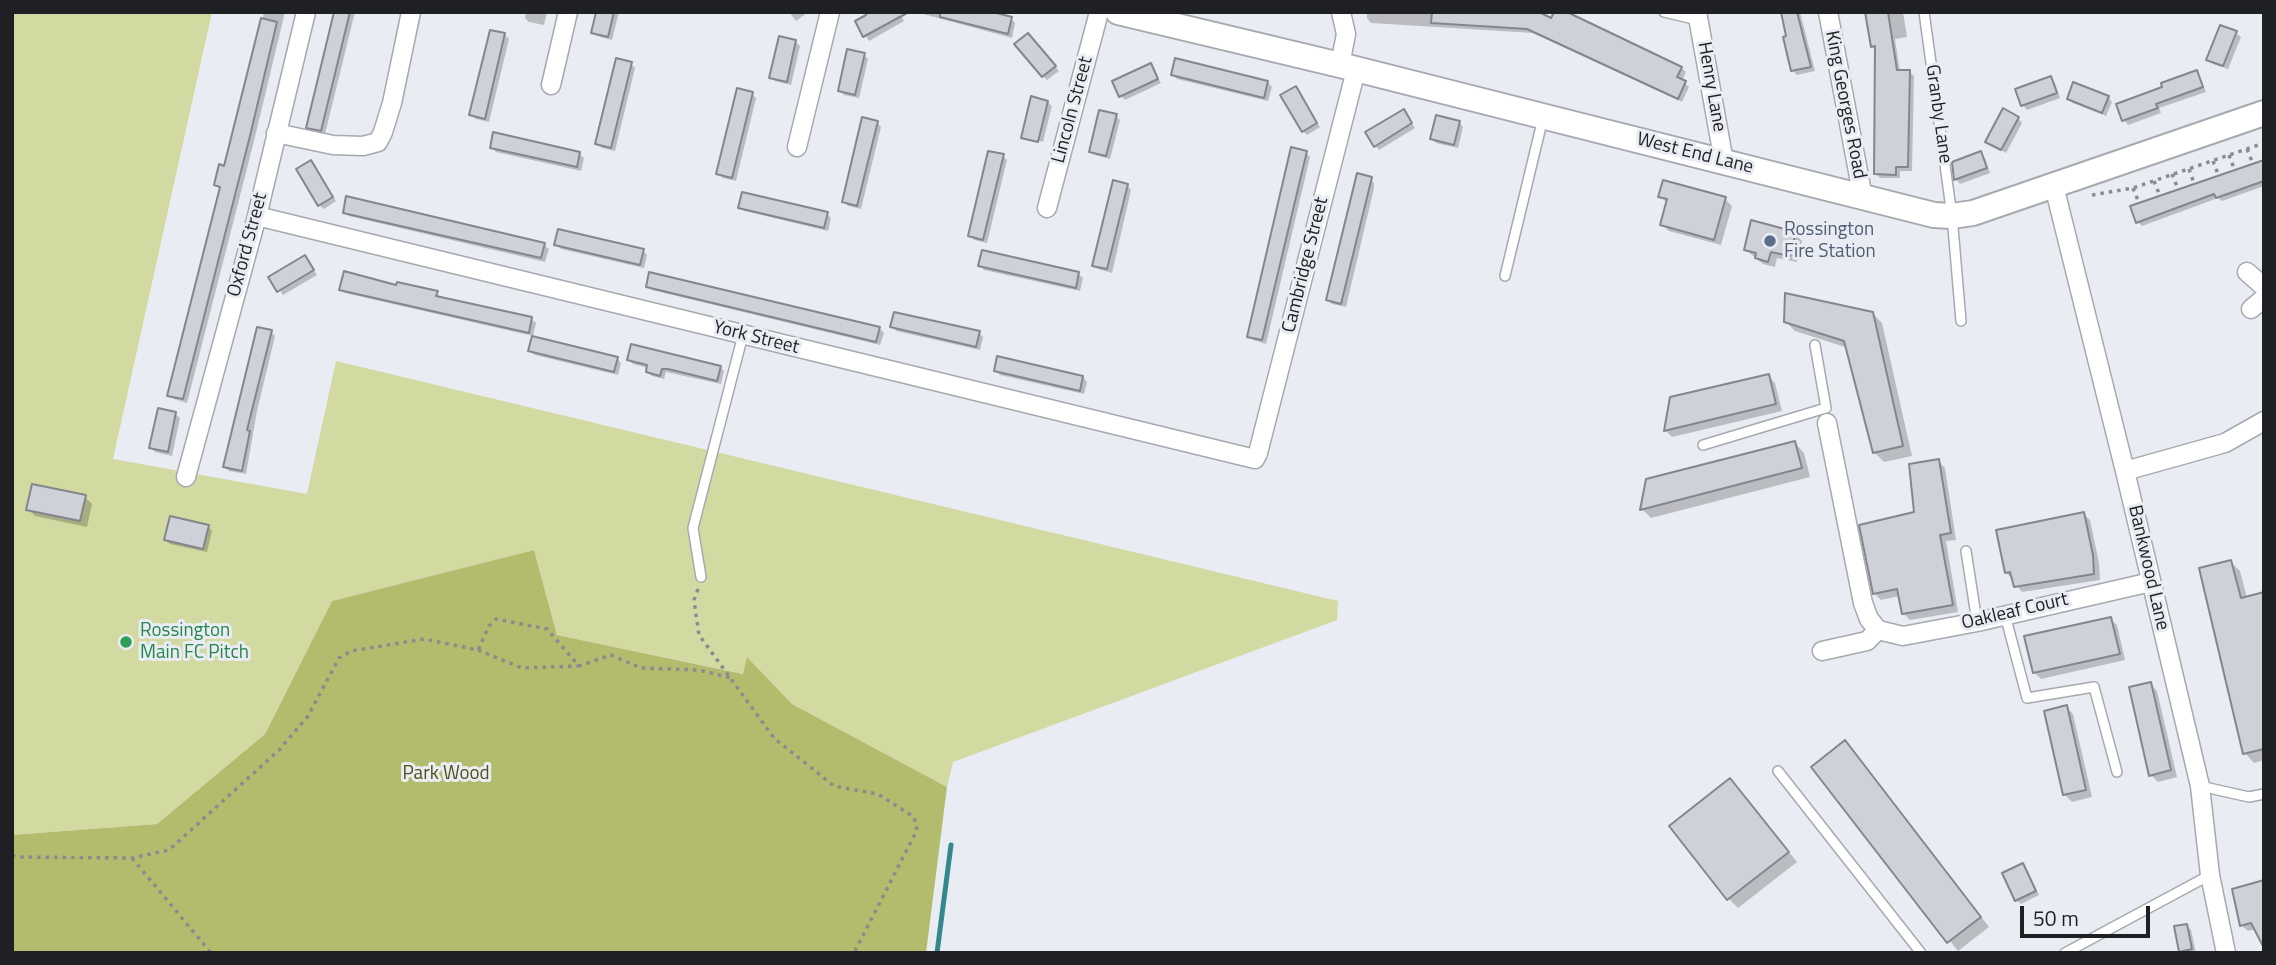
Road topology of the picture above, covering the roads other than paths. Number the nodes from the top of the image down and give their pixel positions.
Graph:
1 (306, 12) edge
2 (411, 12) edge
3 (568, 12) edge
4 (830, 12) edge
5 (1099, 12) edge
6 (1118, 12) edge
7 (1342, 12) edge
8 (1664, 12) edge
9 (1828, 12) edge
10 (1924, 12) edge
11 (1698, 16) edge
12 (1348, 67) junction
13 (551, 85) dead end
14 (2264, 113) edge
15 (1544, 117) junction
16 (276, 134) junction
17 (797, 146) dead end
18 (1724, 162) junction
19 (2056, 194) junction
20 (1863, 198) junction
21 (1047, 208) dead end
22 (257, 216) junction
23 (1952, 216) junction
24 (2247, 272) dead end
25 (1505, 276) dead end
26 (2264, 287) edge
27 (1961, 321) dead end
28 (743, 335) junction
29 (1815, 345) dead end
30 (1827, 415) junction
31 (2264, 421) edge
32 (1703, 445) dead end
33 (1255, 458) joint
34 (2125, 471) junction
35 (186, 477) dead end
36 (1966, 551) dead end
37 (701, 577) road end
38 (2151, 582) junction
39 (2005, 615) junction
40 (1977, 622) junction
41 (1878, 630) junction
42 (1822, 651) dead end
43 (1778, 771) dead end
44 (2117, 772) dead end
45 (2200, 786) junction
46 (2264, 794) edge
47 (2210, 875) junction
48 (1921, 953) edge
49 (2065, 953) edge
50 (2226, 953) edge

1 - 16 street, Oxford Street
2 - 16 street
3 - 13 street
4 - 17 street
5 - 21 street, Lincoln Street
6 - 12 street, West End Lane
7 - 12 street, Cambridge Street
8 - 11 lane
9 - 20 street, King Georges Road
10 - 23 lane, Granby Lane
11 - 18 street, Henry Lane
12 - 15 street, West End Lane
12 - 33 street, Cambridge Street
14 - 19 street, West End Lane
15 - 18 street, West End Lane
15 - 25 lane
16 - 22 street, Oxford Street
18 - 20 street, West End Lane
19 - 23 street, West End Lane
19 - 34 street, Bankwood Lane
20 - 23 street, West End Lane
22 - 28 street, York Street
22 - 35 street, Oxford Street
23 - 27 lane, Granby Lane
24 - 26 street
28 - 33 street, York Street
28 - 37 lane
29 - 30 lane
30 - 32 lane
30 - 41 street
31 - 34 street
34 - 38 street, Bankwood Lane
36 - 40 lane
38 - 39 street, Oakleaf Court
38 - 45 street, Bankwood Lane
39 - 40 street, Oakleaf Court
39 - 44 lane
40 - 41 street, Oakleaf Court
41 - 42 street
43 - 48 lane
45 - 46 lane
45 - 47 street, Bankwood Lane
47 - 49 lane
47 - 50 street, Bankwood Lane

